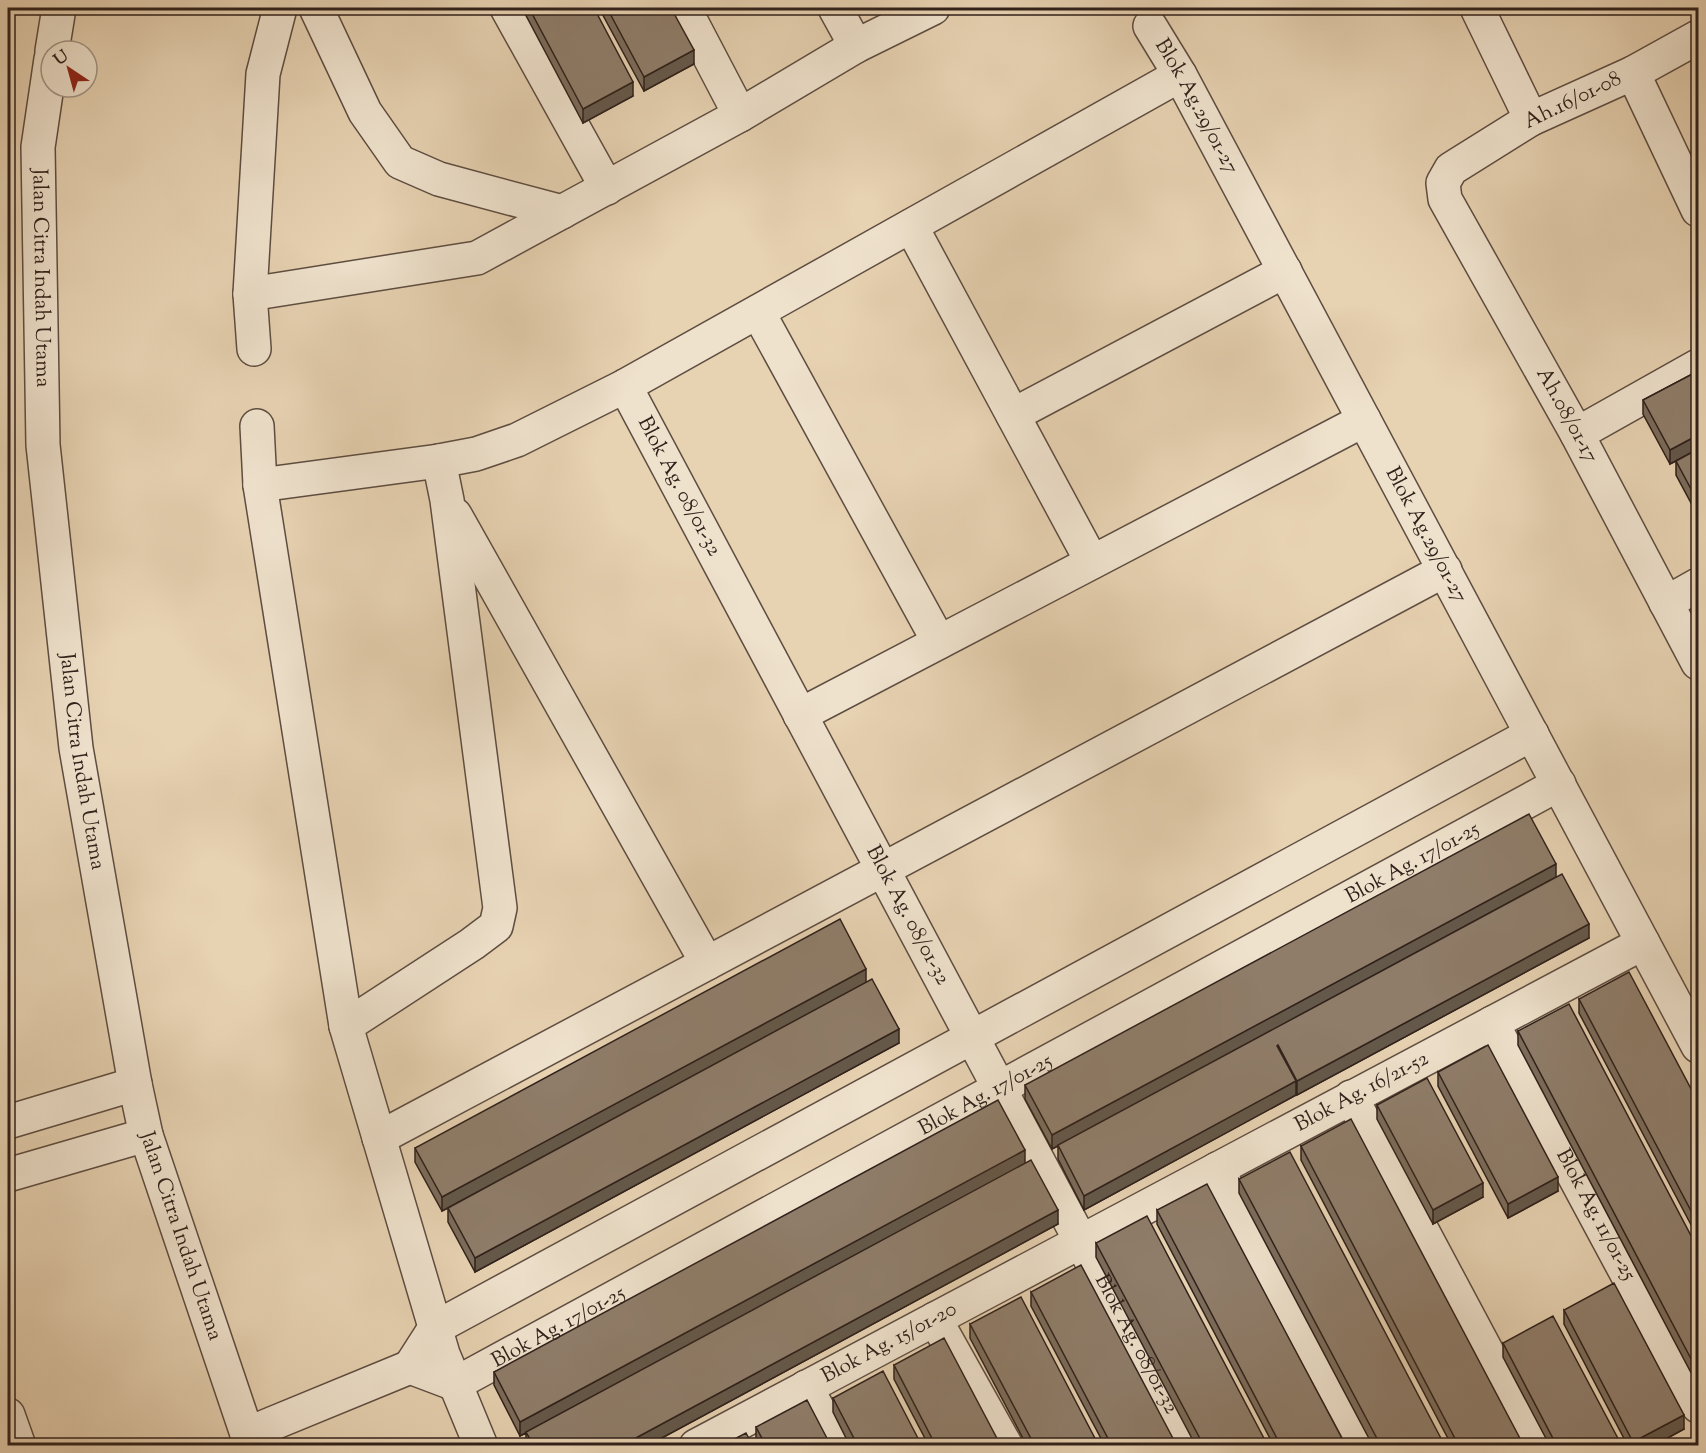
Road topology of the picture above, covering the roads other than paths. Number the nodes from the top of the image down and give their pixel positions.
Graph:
1 (59, 8) edge
2 (280, 8) edge
3 (316, 8) edge
4 (507, 8) edge
5 (684, 8) edge
6 (835, 8) edge
7 (933, 8) edge
8 (1478, 8) edge
9 (1150, 26) dead end
10 (1698, 37) edge
11 (54, 39) edge
12 (856, 46) junction
13 (1633, 73) junction
14 (1180, 75) junction
15 (45, 99) edge
16 (740, 115) junction
17 (1531, 119) junction
18 (1451, 169) joint
19 (607, 188) junction
20 (1698, 210) edge
21 (562, 212) junction
22 (911, 226) junction
23 (1285, 271) junction
24 (250, 294) junction
25 (758, 312) junction
26 (254, 349) dead end
27 (1698, 366) edge
28 (625, 386) junction
29 (1013, 416) junction
30 (1364, 420) junction
31 (257, 426) dead end
32 (1577, 434) junction
33 (439, 462) junction
34 (260, 485) junction
35 (447, 500) junction
36 (1092, 562) junction
37 (1444, 570) junction
38 (1698, 585) edge
39 (1666, 603) junction
40 (939, 642) junction
41 (1698, 663) edge
42 (800, 715) junction
43 (1532, 734) junction
44 (1559, 784) junction
45 (883, 869) junction
46 (1643, 943) junction
47 (707, 963) junction
48 (1492, 1023) junction
49 (346, 1026) junction
50 (972, 1037) junction
51 (1698, 1046) edge
52 (135, 1084) junction
53 (999, 1088) junction
54 (1351, 1097) junction
55 (8, 1122) edge
56 (146, 1135) junction
57 (379, 1138) junction
58 (1217, 1169) junction
59 (8, 1175) edge
60 (1081, 1241) junction
61 (935, 1318) junction
62 (435, 1328) junction
63 (410, 1368) junction
64 (455, 1384) junction
65 (806, 1387) junction
66 (1698, 1407) edge
67 (8, 1415) edge
68 (249, 1440) edge
69 (19, 1446) edge
70 (481, 1446) edge
71 (696, 1446) edge
72 (838, 1446) edge
73 (1006, 1446) edge
74 (1190, 1446) edge
75 (1366, 1446) edge
76 (1537, 1446) edge

1 - 11 street
2 - 24 street
3 - 21 street
4 - 19 street
5 - 16 street
6 - 12 street
7 - 12 street
8 - 17 street
9 - 14 street, Blok Ag.29/01-27
10 - 13 street, Ah.16/01-08
12 - 16 street
13 - 17 street, Ah.16/01-08
13 - 20 street
14 - 22 street
14 - 23 street, Blok Ag.29/01-27
15 - 52 street, Jalan Citra Indah Utama
16 - 19 street
17 - 18 street, Ah.16/01-08
18 - 32 street, Ah.08/01-17
19 - 21 street
21 - 24 street
22 - 25 street
22 - 29 street
23 - 29 street
23 - 30 street, Blok Ag.29/01-27
24 - 26 street
25 - 28 street
25 - 40 street
27 - 32 street
28 - 33 street
28 - 42 street, Blok Ag. 08/01-32
29 - 36 street
30 - 36 street
30 - 37 street, Blok Ag.29/01-27
31 - 34 street
32 - 39 street, Ah.08/01-17
33 - 34 street
33 - 35 street
34 - 49 street
35 - 47 street
35 - 49 street
36 - 40 street
37 - 43 street, Blok Ag.29/01-27
37 - 45 street
38 - 39 street
39 - 41 street, Ah.08/01-17
40 - 42 street
42 - 45 street, Blok Ag. 08/01-32
43 - 44 street, Blok Ag.29/01-27
43 - 50 street
44 - 46 street, Blok Ag.29/01-27
44 - 53 street, Blok Ag. 17/01-25
45 - 47 street
45 - 50 street, Blok Ag. 08/01-32
46 - 48 street, Blok Ag. 16/21-52
46 - 51 street, Blok Ag.29/01-27
47 - 57 street
48 - 54 street, Blok Ag. 16/21-52
48 - 66 street, Blok Ag. 11/01-25
49 - 57 street
50 - 53 street, Blok Ag. 08/01-32
50 - 62 street
52 - 55 street
52 - 56 street, Jalan Citra Indah Utama
53 - 60 street, Blok Ag. 08/01-32
53 - 64 street, Blok Ag. 17/01-25
54 - 58 street, Blok Ag. 16/21-52
54 - 76 street
56 - 59 street
56 - 68 street, Jalan Citra Indah Utama
57 - 62 street
58 - 60 street, Blok Ag. 16/21-52
58 - 75 street
60 - 61 street, Blok Ag. 15/01-20
60 - 74 street, Blok Ag. 08/01-32
61 - 65 street, Blok Ag. 15/01-20
61 - 73 street
62 - 63 street
62 - 64 street
63 - 64 street
63 - 68 street
64 - 70 street
65 - 71 street, Blok Ag. 15/01-20
65 - 72 street
67 - 69 street

